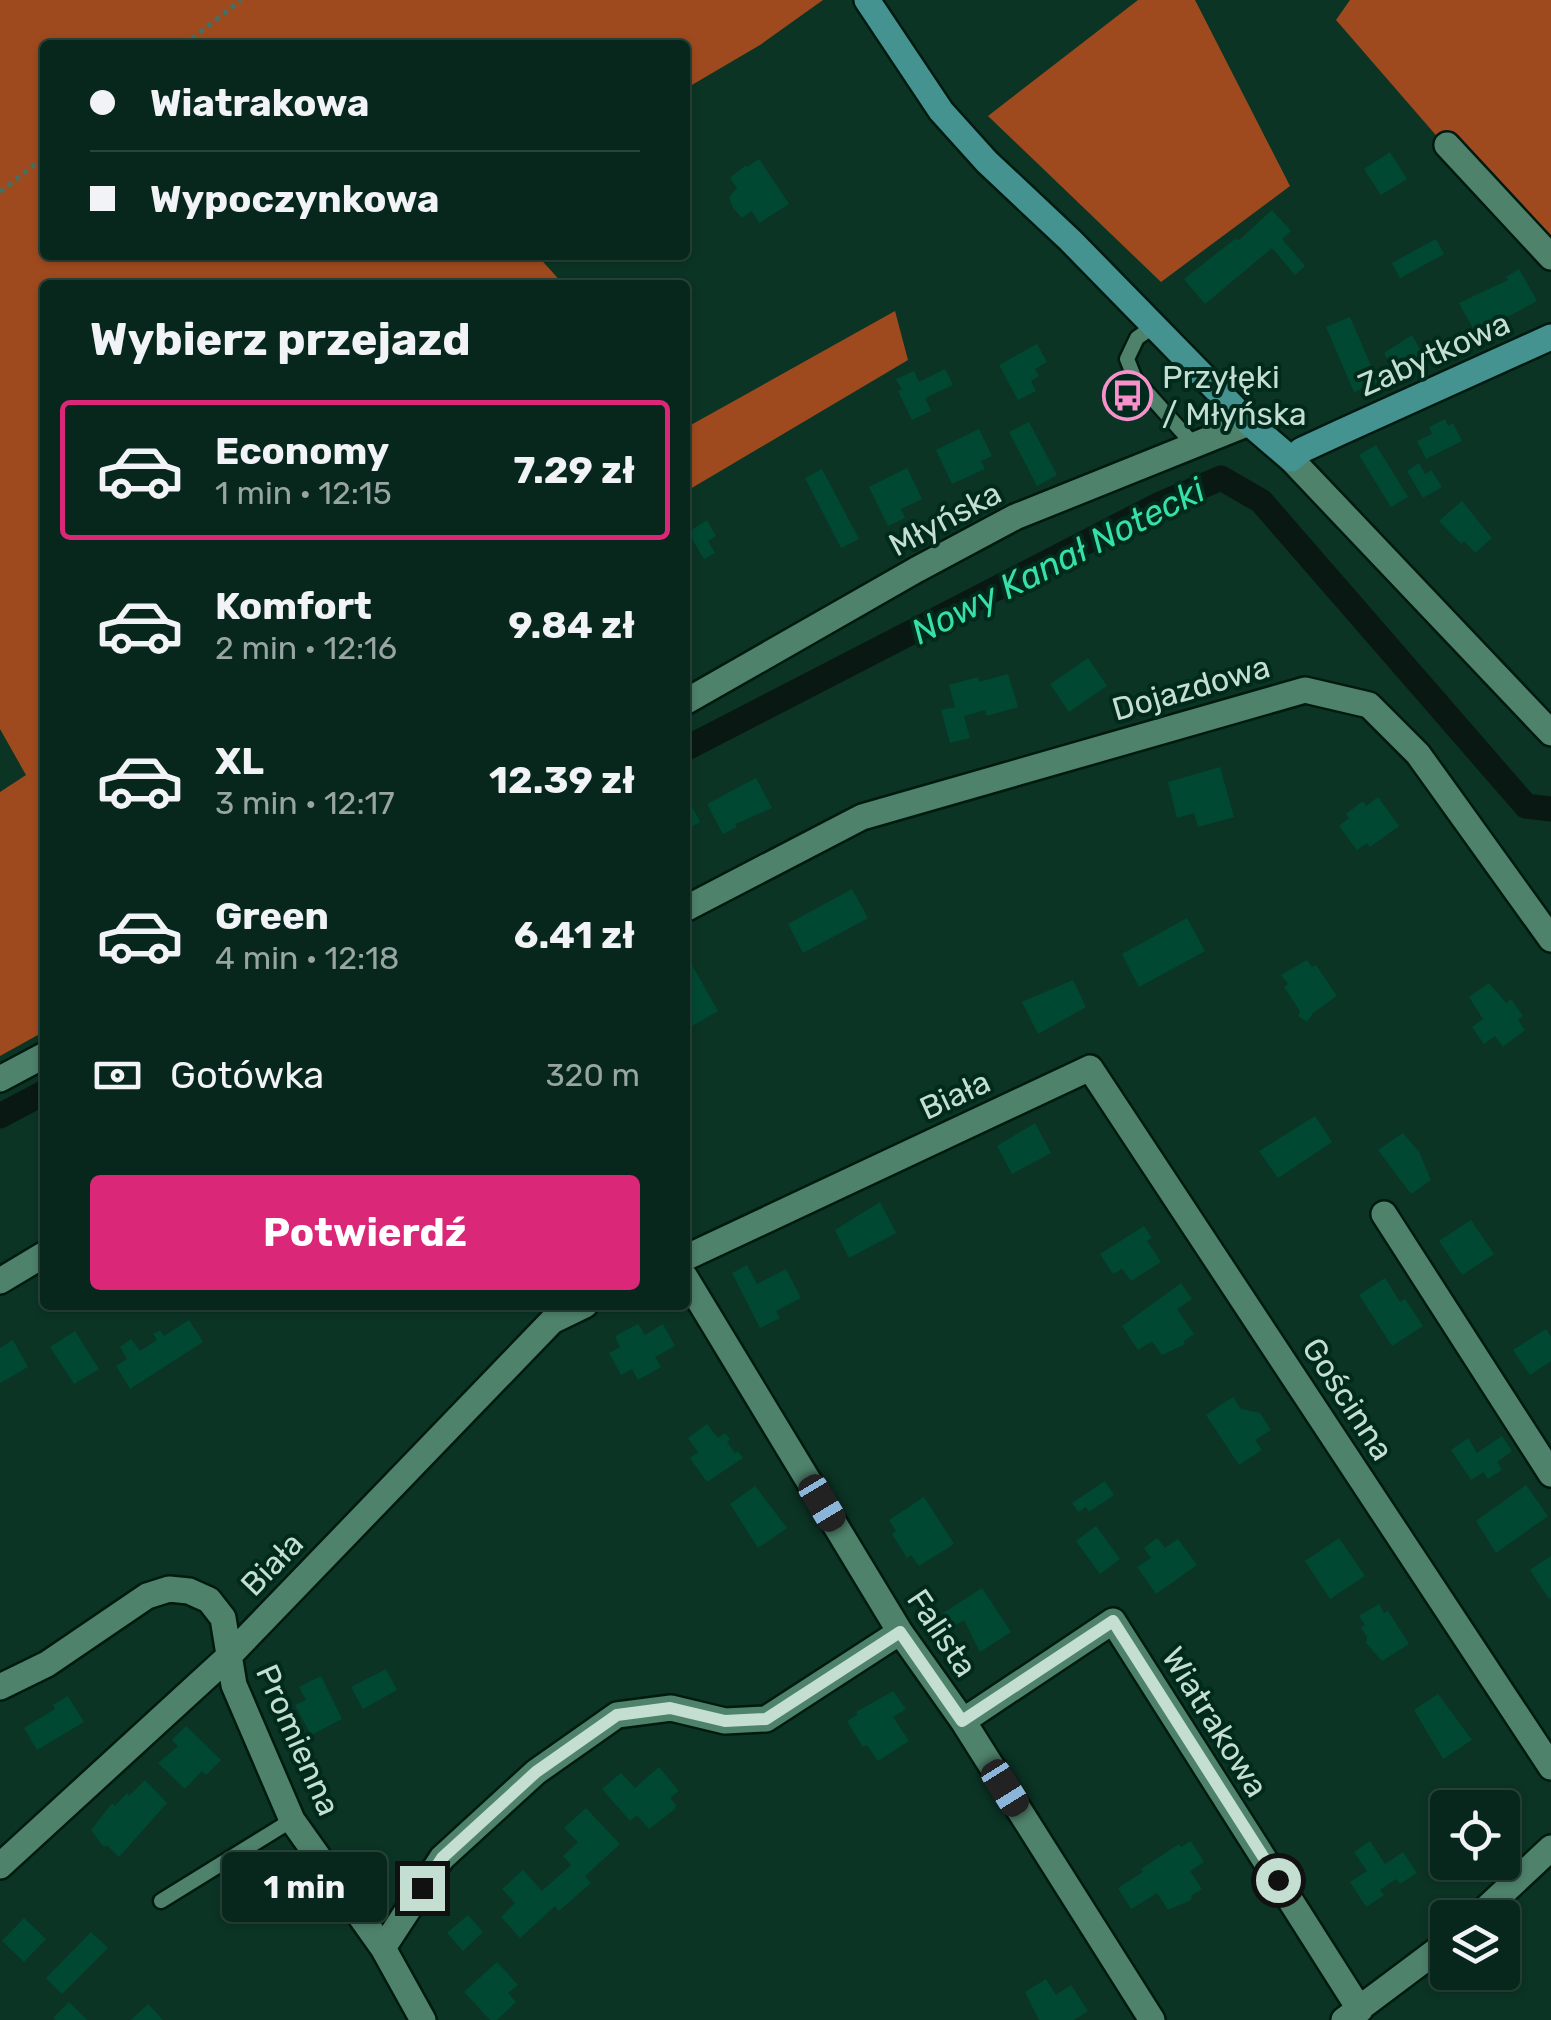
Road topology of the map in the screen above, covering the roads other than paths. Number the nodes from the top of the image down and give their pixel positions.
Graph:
1 (867, 0) edge
2 (1447, 146) dead end
3 (1551, 257) edge
4 (1154, 326) junction
5 (1551, 336) edge
6 (1249, 423) junction
7 (1194, 445) junction
8 (1291, 459) junction
9 (690, 699) edge
10 (1551, 733) edge
11 (690, 906) edge
12 (1551, 939) edge
13 (40, 1058) edge
14 (1090, 1068) joint
15 (0, 1079) edge
16 (1384, 1214) dead end
17 (690, 1256) edge
18 (40, 1257) edge
19 (0, 1281) edge
20 (690, 1285) edge
21 (575, 1310) edge
22 (1551, 1474) edge
23 (900, 1632) junction
24 (227, 1658) junction
25 (0, 1687) edge
26 (962, 1721) junction
27 (1551, 1767) edge
28 (292, 1820) junction
29 (1551, 1848) edge
30 (0, 1866) edge
31 (1495, 1900) edge
32 (160, 1901) dead end
33 (382, 1948) junction
34 (1430, 1956) edge
35 (1352, 2015) edge
36 (415, 2017) edge
37 (1152, 2020) edge

1 - 4 street
2 - 3 street
4 - 6 street
4 - 7 lane
5 - 8 street, Zabytkowa
6 - 7 street, Młyńska
6 - 8 street
7 - 9 street, Młyńska
8 - 10 street
11 - 12 street, Dojazdowa
13 - 15 street
14 - 17 street, Biała
14 - 27 street, Gościnna
16 - 22 street
18 - 19 street
20 - 23 street, Falista
21 - 24 street, Biała
23 - 26 street, Falista
23 - 33 street
24 - 25 street, Promienna
24 - 28 street, Promienna
24 - 30 street, Biała
26 - 35 street, Wiatrakowa
26 - 37 street, Falista
28 - 32 lane
28 - 33 street, Promienna
29 - 31 street
33 - 36 street, Promienna
34 - 35 street

